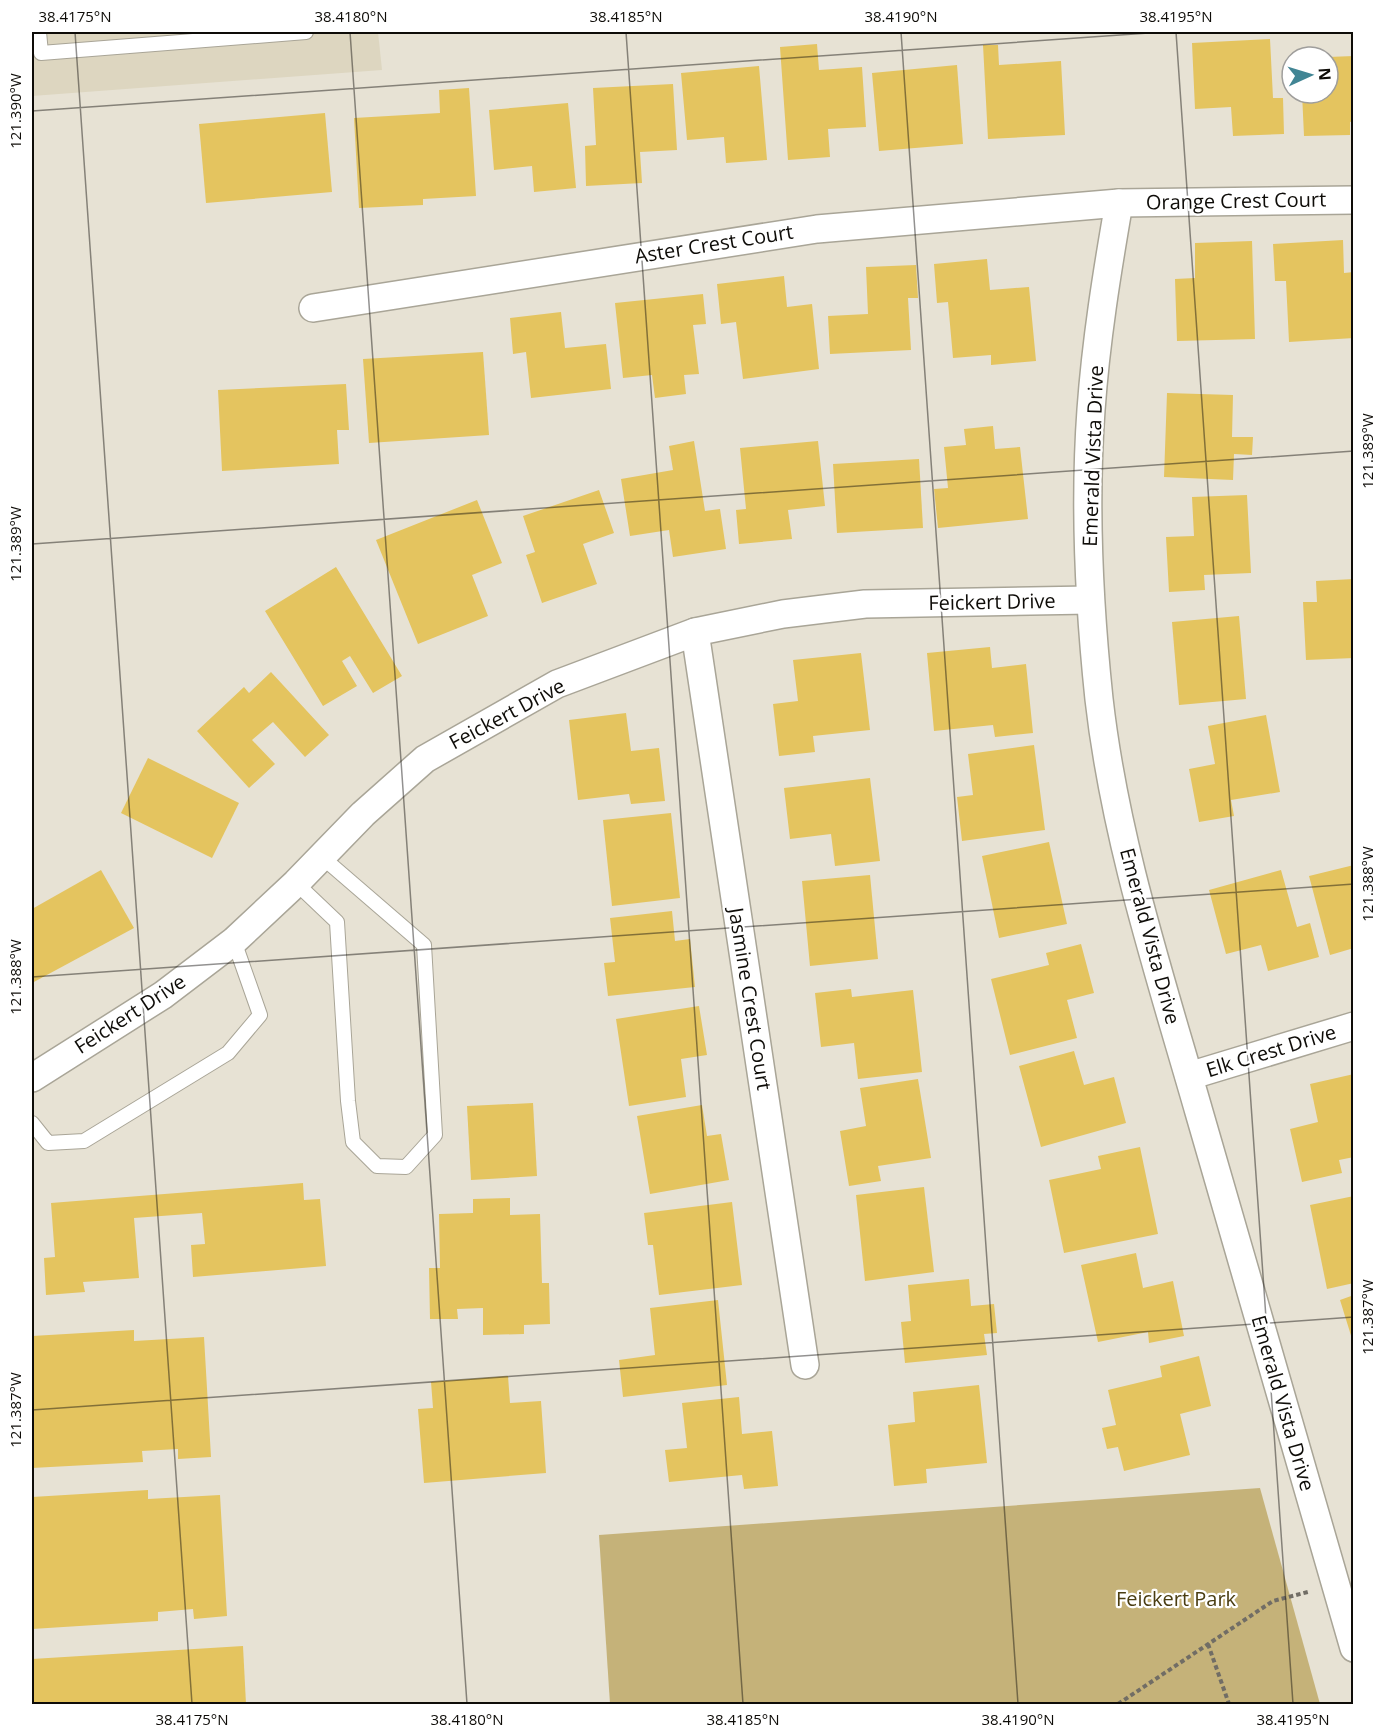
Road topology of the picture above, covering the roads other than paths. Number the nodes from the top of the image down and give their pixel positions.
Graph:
1 (39, 32) edge
2 (306, 32) edge
3 (1353, 200) edge
4 (1119, 203) junction
5 (313, 308) dead end
6 (1090, 600) junction
7 (695, 632) junction
8 (322, 857) junction
9 (296, 883) junction
10 (234, 941) junction
11 (1353, 1026) edge
12 (1188, 1076) junction
13 (32, 1078) edge
14 (32, 1123) edge
15 (805, 1365) dead end
16 (1353, 1648) edge

1 - 2 lane
3 - 4 street, Orange Crest Court
4 - 5 street, Aster Crest Court
4 - 6 street, Emerald Vista Drive
6 - 7 street, Feickert Drive
6 - 12 street, Emerald Vista Drive
7 - 8 street, Feickert Drive
7 - 15 street, Jasmine Crest Court
8 - 9 street, Feickert Drive
8 - 9 lane
9 - 10 street, Feickert Drive
10 - 13 street, Feickert Drive
10 - 14 lane
11 - 12 street, Elk Crest Drive
12 - 16 street, Emerald Vista Drive

